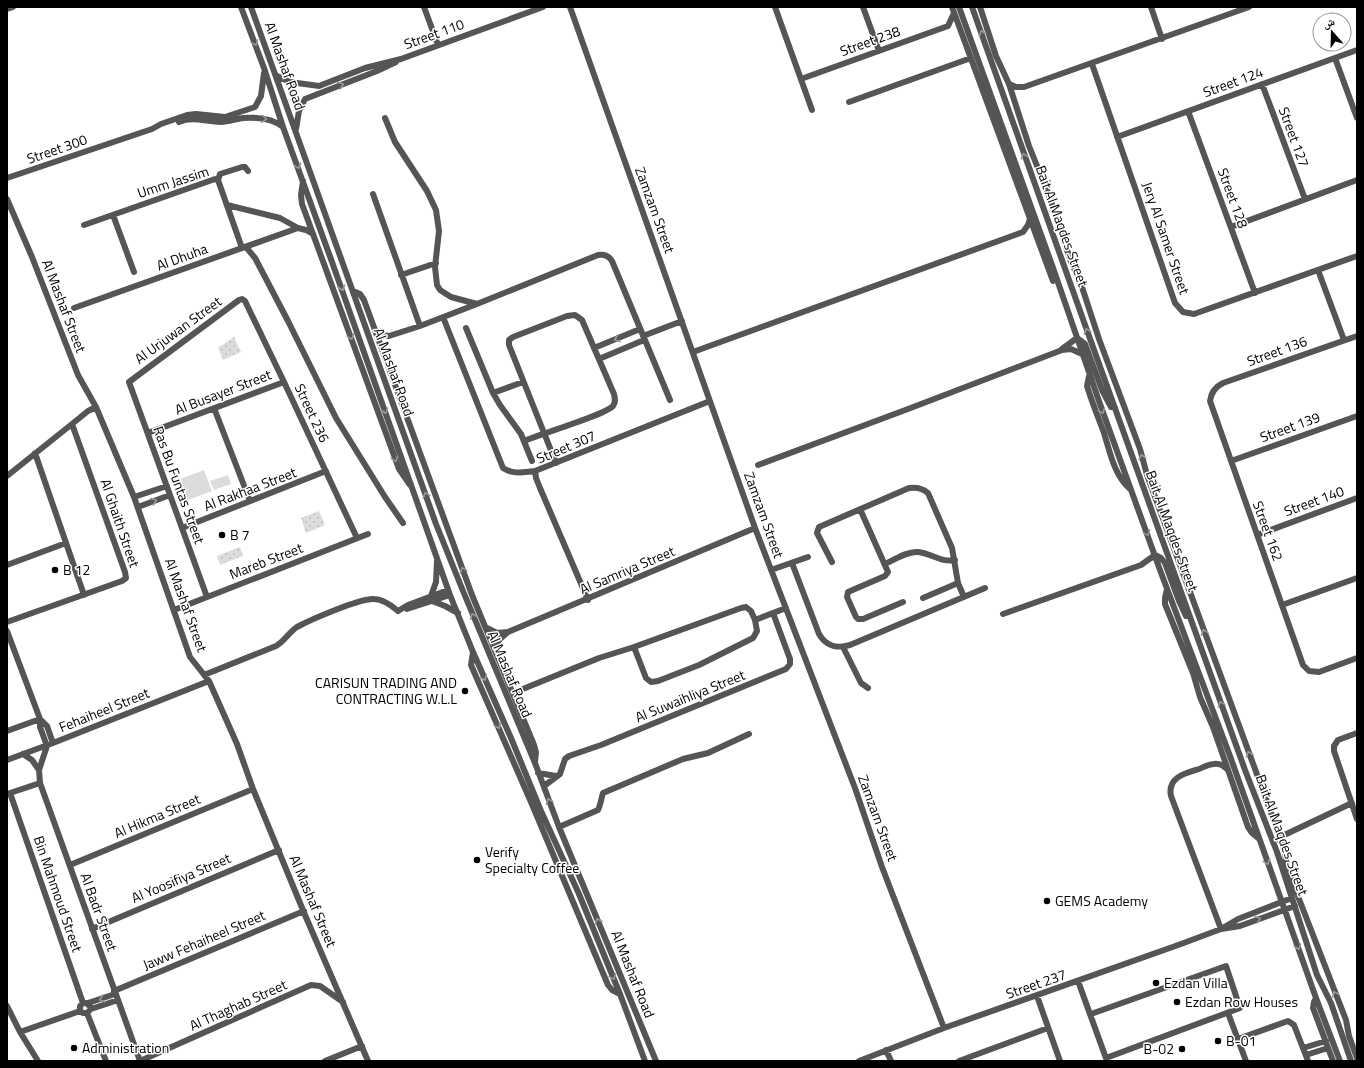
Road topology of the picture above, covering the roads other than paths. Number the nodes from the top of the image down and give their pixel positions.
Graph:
1 (13, 7) edge
2 (241, 7) edge
3 (251, 7) edge
4 (424, 7) edge
5 (543, 7) edge
6 (570, 7) edge
7 (775, 7) edge
8 (863, 7) edge
9 (959, 7) edge
10 (972, 7) edge
11 (980, 7) edge
12 (1151, 7) edge
13 (1249, 7) edge
14 (7, 9) edge
15 (953, 10) edge
16 (948, 26) junction
17 (962, 34) junction
18 (1162, 39) junction
19 (438, 45) junction
20 (1357, 50) edge
21 (879, 51) junction
22 (971, 58) junction
23 (1335, 58) junction
24 (401, 59) junction
25 (1092, 64) junction
26 (264, 68) junction
27 (277, 76) junction
28 (801, 79) junction
29 (1009, 84) junction
30 (1262, 84) junction
31 (1024, 87) junction
32 (1014, 101) junction
33 (849, 102) dead end
34 (812, 110) dead end
35 (1188, 111) junction
36 (385, 118) dead end
37 (1357, 118) edge
38 (1022, 120) junction
39 (283, 128) junction
40 (152, 129) junction
41 (296, 132) junction
42 (1117, 136) junction
43 (1019, 141) junction
44 (248, 171) dead end
45 (7, 178) edge
46 (218, 180) junction
47 (1357, 180) edge
48 (303, 181) junction
49 (373, 194) dead end
50 (1024, 195) junction
51 (7, 199) edge
52 (1305, 199) junction
53 (227, 205) junction
54 (306, 214) junction
55 (113, 215) junction
56 (1030, 219) junction
57 (84, 225) dead end
58 (1231, 227) junction
59 (298, 228) junction
60 (1023, 232) junction
61 (313, 234) junction
62 (1037, 237) junction
63 (244, 247) junction
64 (319, 249) junction
65 (1357, 256) edge
66 (332, 262) junction
67 (436, 263) junction
68 (1318, 270) junction
69 (134, 272) dead end
70 (402, 275) junction
71 (1069, 280) junction
72 (1082, 286) junction
73 (353, 292) junction
74 (1254, 293) junction
75 (1062, 294) junction
76 (242, 299) joint
77 (477, 304) junction
78 (74, 308) dead end
79 (443, 317) junction
80 (682, 321) junction
81 (420, 326) junction
82 (466, 328) dead end
83 (640, 329) junction
84 (375, 331) junction
85 (389, 336) junction
86 (1357, 336) edge
87 (644, 338) junction
88 (1077, 338) junction
89 (1099, 340) junction
90 (1344, 340) junction
91 (594, 348) junction
92 (383, 351) junction
93 (1058, 351) junction
94 (1094, 351) junction
95 (693, 352) junction
96 (1082, 354) junction
97 (598, 359) junction
98 (129, 382) joint
99 (284, 382) junction
100 (523, 382) junction
101 (493, 393) junction
102 (1211, 397) joint
103 (670, 400) dead end
104 (710, 402) junction
105 (96, 408) junction
106 (214, 408) junction
107 (1357, 416) edge
108 (1118, 418) junction
109 (72, 424) junction
110 (148, 433) junction
111 (544, 433) junction
112 (524, 440) junction
113 (35, 454) junction
114 (532, 461) dead end
115 (1231, 461) junction
116 (556, 463) junction
117 (758, 465) dead end
118 (535, 471) junction
119 (326, 472) junction
120 (7, 476) edge
121 (167, 486) junction
122 (412, 487) junction
123 (170, 495) junction
124 (134, 498) junction
125 (1357, 498) edge
126 (250, 501) junction
127 (138, 507) junction
128 (441, 508) junction
129 (860, 509) junction
130 (403, 523) dead end
131 (436, 524) junction
132 (182, 528) junction
133 (755, 528) junction
134 (368, 534) dead end
135 (1257, 535) junction
136 (357, 538) junction
137 (66, 543) junction
138 (1155, 555) junction
139 (437, 557) junction
140 (808, 557) dead end
141 (955, 560) junction
142 (832, 562) dead end
143 (792, 563) junction
144 (885, 564) junction
145 (7, 565) edge
146 (1141, 565) junction
147 (771, 570) junction
148 (1160, 570) junction
149 (1357, 578) edge
150 (958, 583) junction
151 (985, 588) dead end
152 (1167, 589) junction
153 (449, 592) junction
154 (84, 595) junction
155 (206, 597) junction
156 (964, 597) junction
157 (923, 598) dead end
158 (432, 599) junction
159 (588, 600) junction
160 (903, 602) dead end
161 (1282, 605) junction
162 (786, 608) junction
163 (174, 610) junction
164 (458, 613) junction
165 (773, 613) junction
166 (1003, 614) dead end
167 (755, 620) junction
168 (7, 622) edge
169 (487, 628) junction
170 (1194, 628) junction
171 (7, 631) edge
172 (508, 632) junction
173 (495, 647) junction
174 (634, 647) junction
175 (843, 647) junction
176 (1357, 658) edge
177 (204, 675) junction
178 (209, 681) junction
179 (868, 688) dead end
180 (513, 692) junction
181 (40, 719) junction
182 (7, 731) edge
183 (1357, 733) edge
184 (750, 734) dead end
185 (46, 735) junction
186 (53, 743) junction
187 (47, 746) junction
188 (1222, 752) junction
189 (23, 754) junction
190 (7, 760) edge
191 (534, 762) junction
192 (1214, 764) junction
193 (38, 770) junction
194 (1228, 770) junction
195 (538, 774) junction
196 (556, 776) junction
197 (40, 783) junction
198 (544, 786) junction
199 (253, 789) junction
200 (9, 794) edge
201 (1352, 803) junction
202 (1357, 819) edge
203 (559, 827) junction
204 (1280, 837) junction
205 (1258, 838) junction
206 (279, 850) junction
207 (1277, 852) junction
208 (70, 865) junction
209 (1292, 898) junction
210 (1282, 902) junction
211 (1295, 906) junction
212 (1285, 910) junction
213 (304, 911) junction
214 (92, 929) junction
215 (1221, 929) junction
216 (1078, 982) junction
217 (115, 992) junction
218 (1036, 996) junction
219 (1316, 998) junction
220 (118, 1000) junction
221 (344, 1002) junction
222 (1330, 1003) junction
223 (7, 1006) edge
224 (87, 1007) junction
225 (1342, 1010) junction
226 (1228, 1013) junction
227 (1091, 1014) junction
228 (944, 1028) junction
229 (1048, 1028) junction
230 (20, 1032) junction
231 (1238, 1039) junction
232 (1326, 1041) junction
233 (362, 1046) junction
234 (1303, 1048) junction
235 (1328, 1048) junction
236 (886, 1050) junction
237 (1307, 1058) edge
238 (1357, 1058) edge
239 (1107, 1059) edge
240 (38, 1061) edge
241 (106, 1061) edge
242 (140, 1061) edge
243 (325, 1061) edge
244 (368, 1061) edge
245 (645, 1061) edge
246 (656, 1061) edge
247 (859, 1061) edge
248 (891, 1061) edge
249 (959, 1061) edge
250 (1060, 1061) edge
251 (1246, 1061) edge
252 (1333, 1061) edge
253 (1340, 1061) edge
254 (1351, 1061) edge

1 - 14 street
2 -> 26 street, Al Mashaf Road
3 - 27 street, Al Mashaf Road
4 - 19 street
5 - 19 street, Street 110
6 - 80 street, Zamzam Street
7 - 28 street
8 - 21 street
9 - 50 street, Bait Al Maqdes Street
43 -> 10 street, Bait Al Maqdes Street
11 - 29 street, Bait Al Maqdes Street
12 - 18 street
13 - 18 street
15 - 16 street
15 - 17 street, Bait Al Maqdes Street
16 - 17 street
16 - 21 street, Street 238
17 - 22 street, Bait Al Maqdes Street
18 - 25 street
19 - 24 street, Street 110
20 - 23 street, Street 124
21 - 28 street, Street 238
22 - 33 street
22 - 50 street, Bait Al Maqdes Street
23 - 30 street, Street 124
23 - 37 street
24 - 27 street, Street 110
41 -> 24 street, Street 110
25 - 31 street
25 - 42 street, Jery Al Samer Street
26 - 39 street, Al Mashaf Road
26 - 40 street
27 - 41 street, Al Mashaf Road
28 - 34 street
29 - 31 street
29 - 32 street, Bait Al Maqdes Street
30 - 35 street, Street 124
30 - 52 street, Street 127
31 - 32 street
32 - 38 street, Bait Al Maqdes Street
35 - 42 street, Street 124
35 - 58 street, Street 128
36 - 67 street
38 - 43 street
38 - 72 street, Bait Al Maqdes Street
40 -> 39 street
39 -> 48 street, Al Mashaf Road
40 - 45 street, Street 300
41 - 73 street, Al Mashaf Road
42 - 74 street, Jery Al Samer Street
71 -> 43 street, Bait Al Maqdes Street
44 - 46 street
46 - 53 street, Umm Jassim
46 - 55 street, Umm Jassim
47 - 52 street
48 - 54 street, Al Mashaf Road
48 - 66 street, Al Mashaf Road
49 - 70 street
50 - 56 street, Bait Al Maqdes Street
50 - 75 street, Bait Al Maqdes Street
51 - 105 street, Al Mashaf Street
52 - 58 street
53 - 59 street
53 - 63 street, Umm Jassim
54 - 59 street
54 - 61 street, Al Mashaf Road
55 - 57 street, Umm Jassim
55 - 69 street
56 - 60 street
56 - 62 street, Bait Al Maqdes Street
58 - 74 street, Street 128
59 - 61 street
59 - 63 street, Al Dhuha
60 - 62 street
60 - 95 street
61 - 64 street, Al Mashaf Road
62 - 75 street, Bait Al Maqdes Street
63 - 78 street, Al Dhuha
63 - 130 street, Umm Jassim
64 - 66 street
64 -> 122 street, Al Mashaf Road
65 - 68 street, Jery Al Samer Street
66 -> 122 street, Al Mashaf Road
67 - 70 street
67 - 77 street
68 - 74 street, Jery Al Samer Street
68 - 90 street
70 - 81 street
71 - 72 street
94 -> 71 street, Bait Al Maqdes Street
72 - 89 street, Bait Al Maqdes Street
73 - 84 street, Al Mashaf Road
131 -> 73 street, Al Mashaf Road
75 - 88 street, Bait Al Maqdes Street
76 - 98 street, Al Urjuwan Street
76 - 99 street, Street 236
77 - 79 street
77 - 83 street
79 - 81 street
79 - 118 street
80 - 87 street
80 - 95 street, Zamzam Street
81 - 85 street
82 - 101 street
83 - 87 street
83 -> 91 street
84 - 85 street
84 - 92 street, Al Mashaf Road
85 - 92 street
86 - 90 street, Street 136
87 - 97 street
87 - 103 street
88 - 93 street
88 - 96 street, Bait Al Maqdes Street
88 - 108 street
89 - 94 street
204 -> 89 street, Bait Al Maqdes Street
90 - 102 street, Street 136
91 - 97 street
91 - 100 street
92 - 128 street, Al Mashaf Road
93 - 96 street
93 - 117 street
94 - 108 street, Bait Al Maqdes Street
95 - 104 street, Zamzam Street
96 -> 138 street, Bait Al Maqdes Street
97 - 111 street
98 - 110 street, Ras Bu Funtas Street
99 - 106 street, Al Busayer Street
99 - 119 street, Street 236
100 - 101 street
100 - 111 street
101 - 112 street
102 - 115 street, Street 162
104 - 116 street, Street 307
104 - 133 street, Zamzam Street
105 - 109 street
105 - 124 street, Al Mashaf Street
106 - 110 street, Al Busayer Street
106 - 126 street
107 - 115 street, Street 139
108 - 170 street, Bait Al Maqdes Street
109 - 113 street
109 - 154 street, Al Ghaith Street
110 - 121 street, Ras Bu Funtas Street
111 - 112 street
111 - 116 street
112 - 114 street
113 - 120 street
113 - 137 street
115 - 135 street, Street 162
116 - 118 street, Street 307
118 - 159 street, Street 307
119 - 126 street, Al Rakhaa Street
119 - 136 street, Street 236
121 - 123 street, Ras Bu Funtas Street
121 - 124 street
122 - 139 street, Al Mashaf Road
127 -> 123 street
123 - 132 street, Ras Bu Funtas Street
124 - 127 street, Al Mashaf Street
125 - 135 street, Street 140
126 - 132 street, Al Rakhaa Street
127 - 163 street, Al Mashaf Street
128 - 131 street
169 -> 128 street, Al Mashaf Road
129 - 141 street
129 - 142 street
129 - 144 street
191 -> 131 street, Al Mashaf Road
132 - 155 street, Ras Bu Funtas Street
133 - 147 street, Zamzam Street
133 - 159 street, Al Samriya Street
134 - 136 street, Mareb Street
135 - 161 street, Street 162
136 - 155 street, Mareb Street
137 - 145 street
137 - 154 street
138 - 146 street
138 - 148 street, Bait Al Maqdes Street
138 - 170 street
139 - 153 street, Al Mashaf Road
139 - 158 street
140 - 143 street
141 - 144 street
141 - 150 street
143 - 147 street
143 - 175 street
144 - 160 street
146 - 148 street
146 - 166 street
147 - 162 street, Zamzam Street
148 - 152 street, Bait Al Maqdes Street
149 - 161 street
150 - 156 street
150 - 157 street
151 - 156 street
152 - 188 street, Bait Al Maqdes Street
152 - 205 street, Bait Al Maqdes Street
153 - 158 street
153 - 164 street, Al Mashaf Road
154 - 168 street, Al Ghaith Street
155 - 163 street, Mareb Street
156 - 175 street
158 - 164 street
158 - 177 street
159 - 172 street, Al Samriya Street
161 - 176 street, Street 162
162 - 165 street
162 - 228 street, Zamzam Street
163 - 177 street, Al Mashaf Street
164 -> 245 street, Al Mashaf Road
165 - 167 street
165 - 196 street, Al Suwaihliya Street
167 - 174 street
167 - 174 street
169 - 172 street
169 - 173 street, Al Mashaf Road
207 -> 170 street, Bait Al Maqdes Street
171 - 181 street
172 - 173 street, Al Samriya Street
173 - 180 street, Al Mashaf Road
174 - 180 street
175 - 179 street
177 - 178 street, Al Mashaf Street
178 - 186 street, Fehaiheel Street
178 - 199 street, Al Mashaf Street
180 - 191 street, Al Mashaf Road
181 - 182 street
181 - 185 street
183 - 201 street
184 - 203 street
185 - 186 street
185 - 187 street
186 - 187 street, Fehaiheel Street
187 - 189 street, Fehaiheel Street
187 - 193 street, Al Badr Street
188 - 192 street
188 - 194 street, Bait Al Maqdes Street
189 - 190 street, Fehaiheel Street
189 - 193 street
191 - 195 street, Al Mashaf Road
192 - 194 street
192 - 215 street
193 - 197 street, Al Badr Street
194 - 205 street, Bait Al Maqdes Street
195 - 196 street
195 - 198 street, Al Mashaf Road
196 - 198 street, Al Suwaihliya Street
197 - 200 street
197 - 208 street, Al Badr Street
203 -> 198 street, Al Mashaf Road
199 - 206 street, Al Mashaf Street
199 - 208 street, Al Hikma Street
200 - 224 street, Bin Mahmoud Street
201 - 202 street
201 - 204 street
246 -> 203 street, Al Mashaf Road
204 - 207 street
225 -> 204 street, Bait Al Maqdes Street
205 -> 210 street, Bait Al Maqdes Street
206 - 213 street, Al Mashaf Street
206 - 214 street, Al Yoosifiya Street
207 - 209 street, Bait Al Maqdes Street
208 - 214 street, Al Badr Street
209 - 210 street, Street 237
209 - 211 street, Bait Al Maqdes Street
210 - 212 street, Bait Al Maqdes Street
210 - 215 street, Street 237
211 - 212 street, Street 237
211 - 222 street, Bait Al Maqdes Street
215 -> 212 street, Street 237
212 -> 219 street, Bait Al Maqdes Street
213 - 217 street, Jaww Fehaiheel Street
213 - 221 street, Al Mashaf Street
214 - 217 street, Al Badr Street
215 - 216 street, Street 237
216 - 218 street, Street 237
216 - 227 street
217 - 220 street, Al Badr Street
217 -> 224 street, Jaww Fehaiheel Street
218 - 228 street, Street 237
218 - 229 street
219 - 232 street, Bait Al Maqdes Street
219 - 253 street, Bait Al Maqdes Street
220 - 224 street
220 - 242 street, Al Badr Street
221 - 233 street, Al Mashaf Street
221 - 242 street, Al Thaghab Street
222 - 225 street
222 - 254 street, Bait Al Maqdes Street
223 - 230 street
224 - 230 street
224 - 241 street, Bin Mahmoud Street
225 - 238 street, Bait Al Maqdes Street
226 - 227 street
226 - 231 street
226 - 239 street
227 - 239 street
228 - 236 street, Street 237
229 - 249 street
229 - 250 street
230 - 240 street
231 - 234 street
231 - 251 street
232 - 234 street
232 - 235 street, Bait Al Maqdes Street
233 - 243 street
233 - 244 street, Al Mashaf Street
234 - 237 street
235 - 237 street
235 - 252 street, Bait Al Maqdes Street
236 - 247 street, Street 237
236 - 248 street

